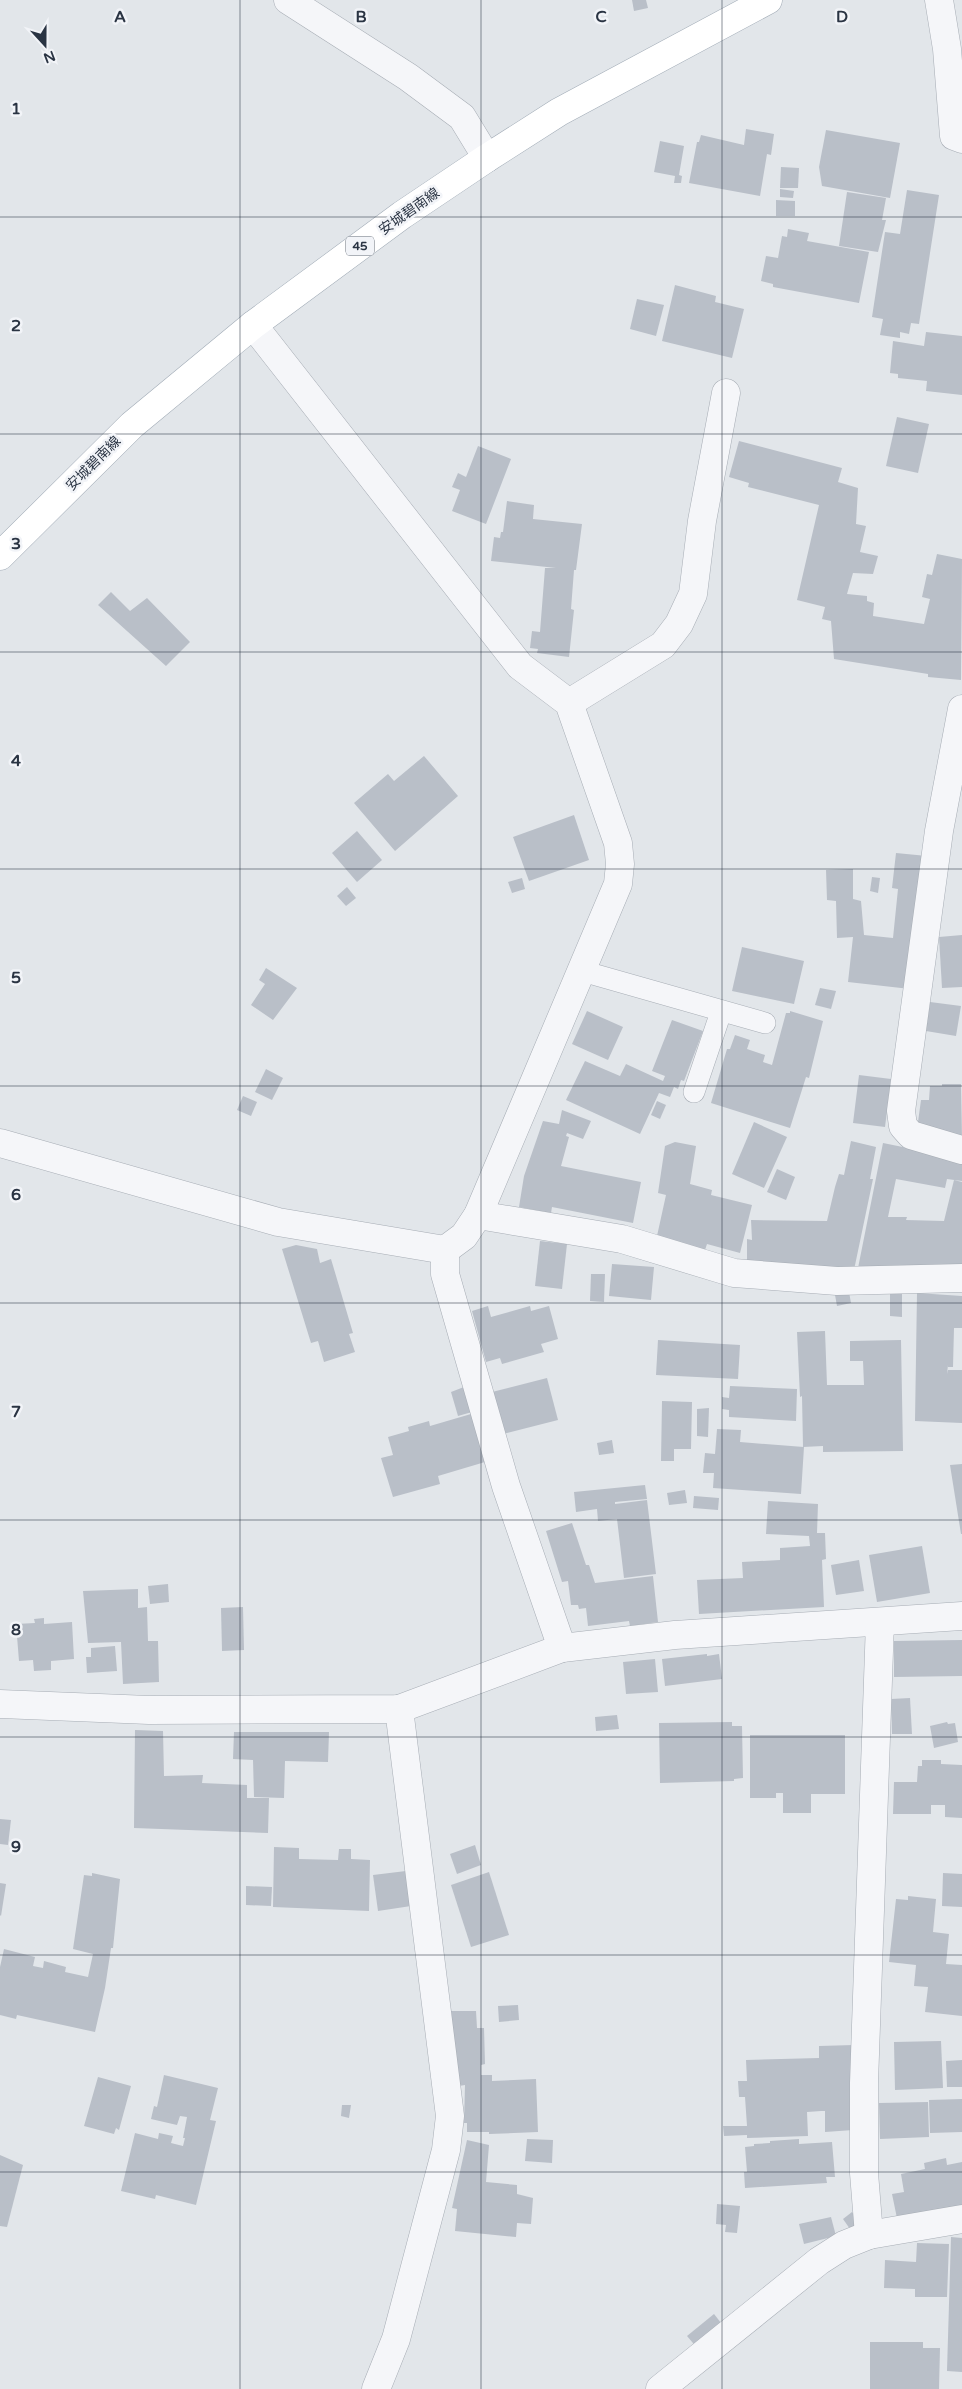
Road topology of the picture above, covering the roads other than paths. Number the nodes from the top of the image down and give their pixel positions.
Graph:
1 (288, 0) edge
2 (768, 0) edge
3 (939, 0) edge
4 (962, 139) edge
5 (487, 158) junction
6 (253, 325) junction
7 (726, 393) dead end
8 (0, 556) edge
9 (569, 703) junction
10 (962, 709) edge
11 (582, 971) junction
12 (721, 1012) junction
13 (765, 1023) dead end
14 (694, 1092) dead end
15 (0, 1143) edge
16 (962, 1150) edge
17 (478, 1215) junction
18 (445, 1250) junction
19 (962, 1278) edge
20 (962, 1616) edge
21 (880, 1622) junction
22 (562, 1648) junction
23 (0, 1704) edge
24 (399, 1709) junction
25 (962, 2219) edge
26 (869, 2235) junction
27 (376, 2389) edge
28 (660, 2389) edge

1 - 5 street
2 - 5 main road, 安城碧南線 / 45
3 - 4 street
5 - 6 main road, 安城碧南線 / 45
6 - 8 main road, 安城碧南線 / 45
6 - 9 street
7 - 9 street
9 - 11 street
10 - 16 street
11 - 12 lane
11 - 17 street
12 - 13 lane
12 - 14 lane
15 - 18 street
17 - 18 street
17 - 19 street
18 - 22 street
20 - 21 street
21 - 22 street
21 - 26 street
22 - 24 street
23 - 24 street
24 - 27 street
25 - 26 street
26 - 28 street

